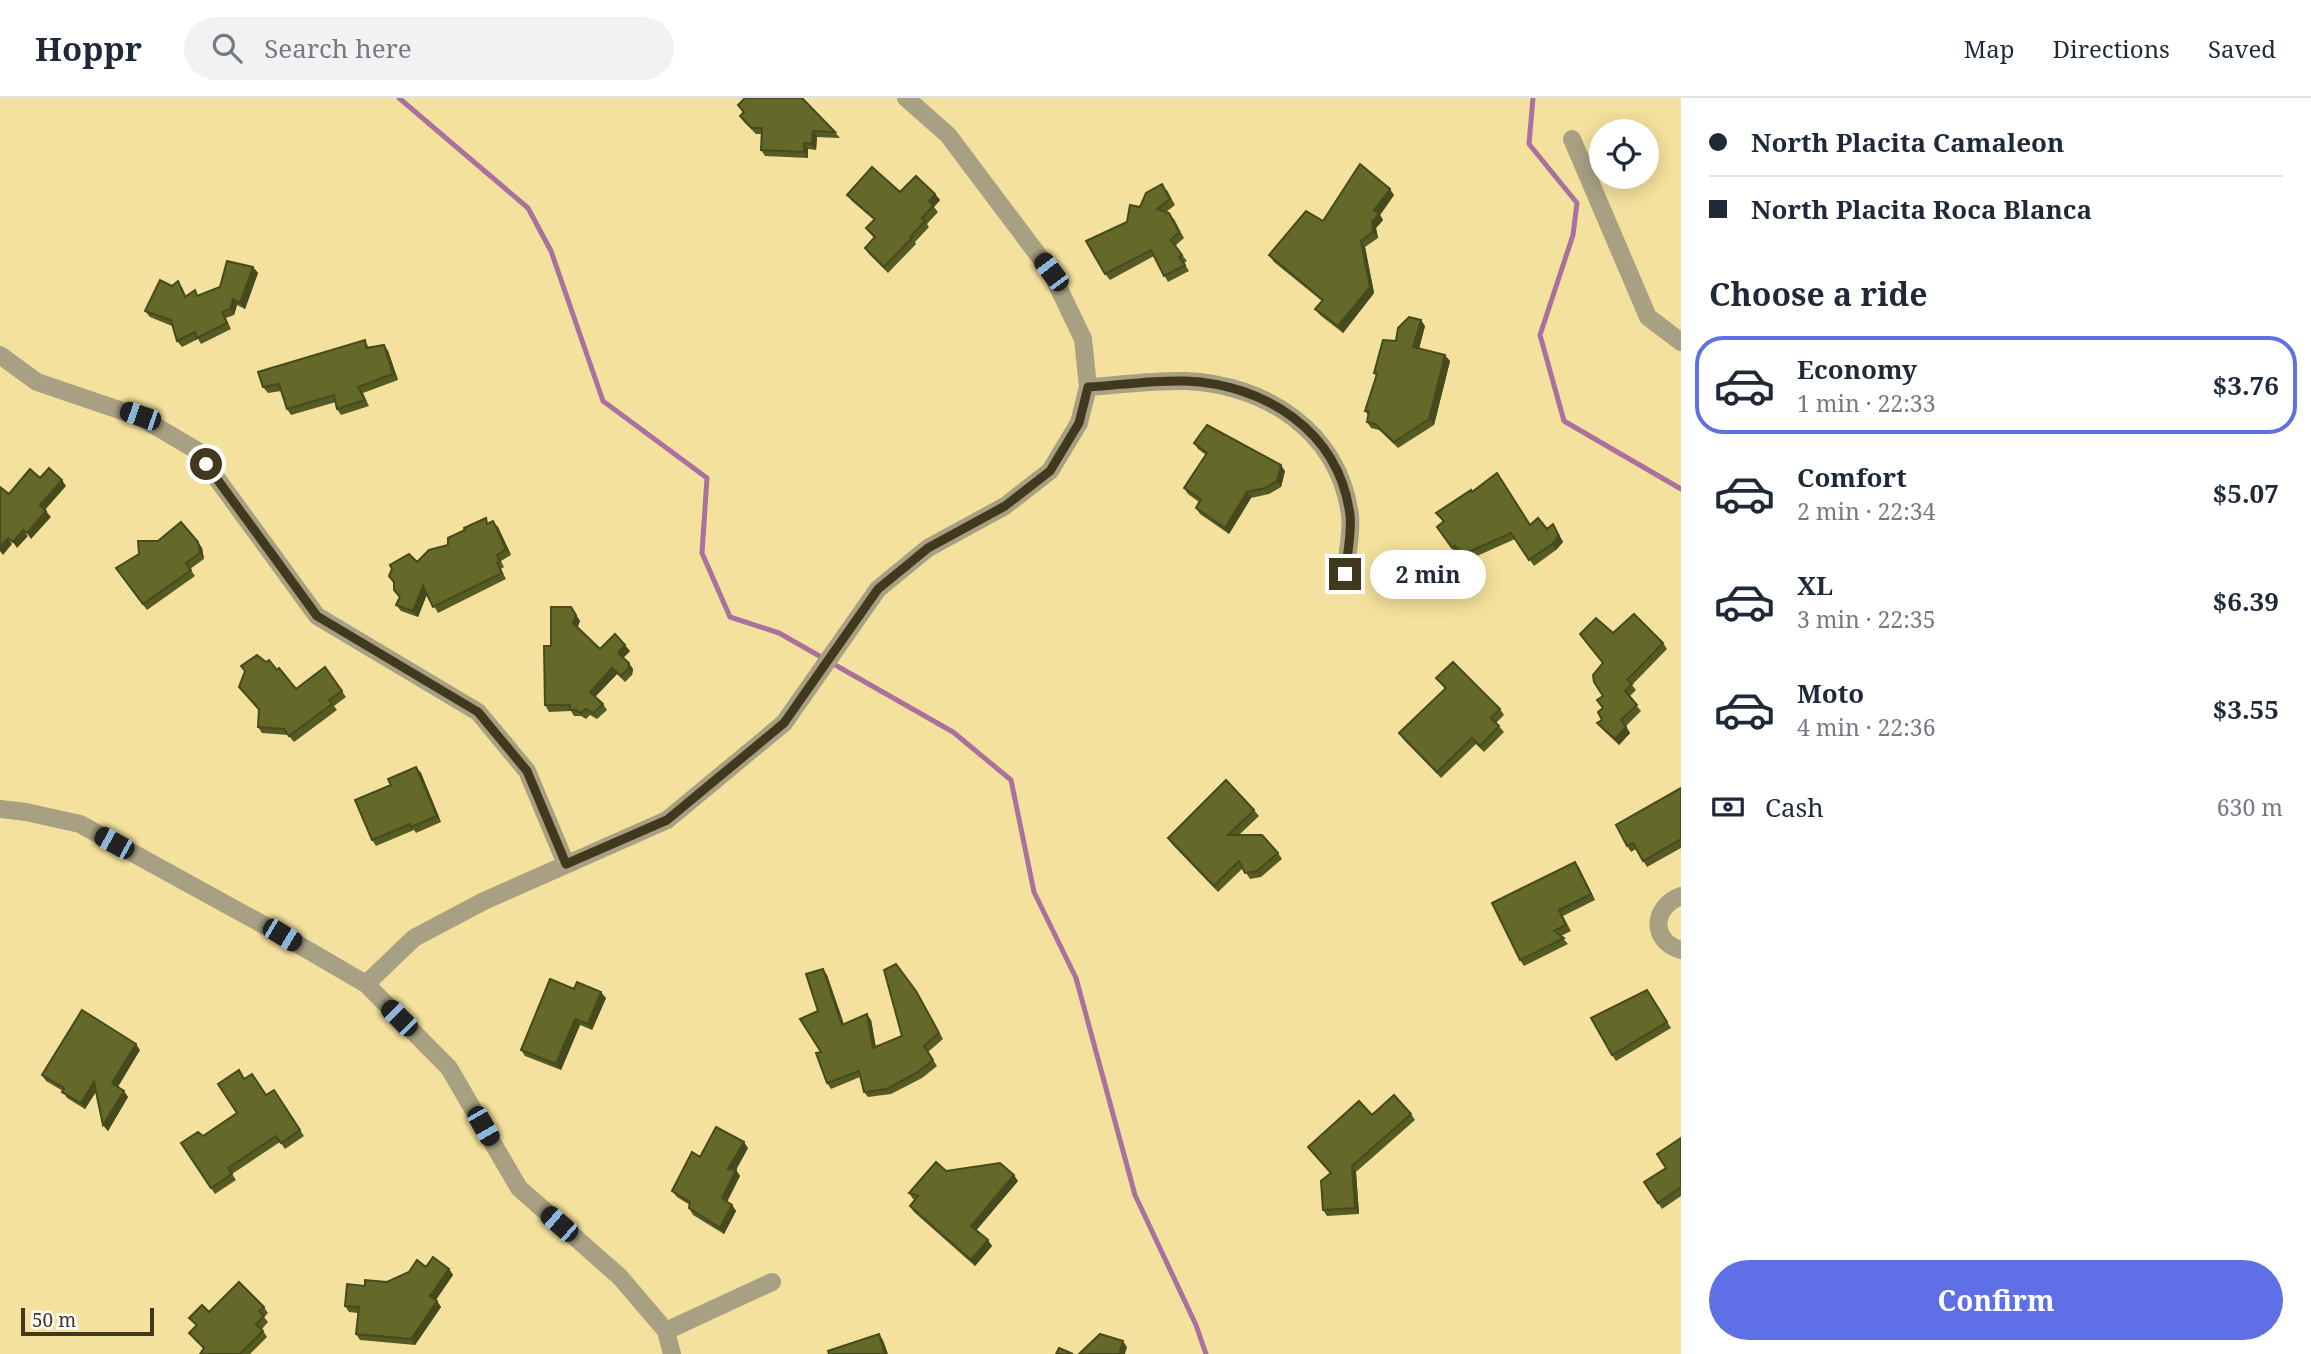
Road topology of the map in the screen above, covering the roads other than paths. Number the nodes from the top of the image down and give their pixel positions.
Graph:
1 (906, 98) edge
2 (1572, 139) dead end
3 (1681, 342) edge
4 (0, 355) edge
5 (1088, 387) junction
6 (1345, 574) dead end
7 (0, 809) edge
8 (566, 864) junction
9 (1681, 896) edge
10 (1681, 950) edge
11 (366, 984) junction
12 (772, 1282) dead end
13 (666, 1331) junction
14 (672, 1354) edge

1 - 5 street
2 - 3 street
4 - 8 street
5 - 6 street
5 - 8 street
7 - 11 street
8 - 11 street
9 - 10 street
11 - 13 street
12 - 13 street
13 - 14 street

